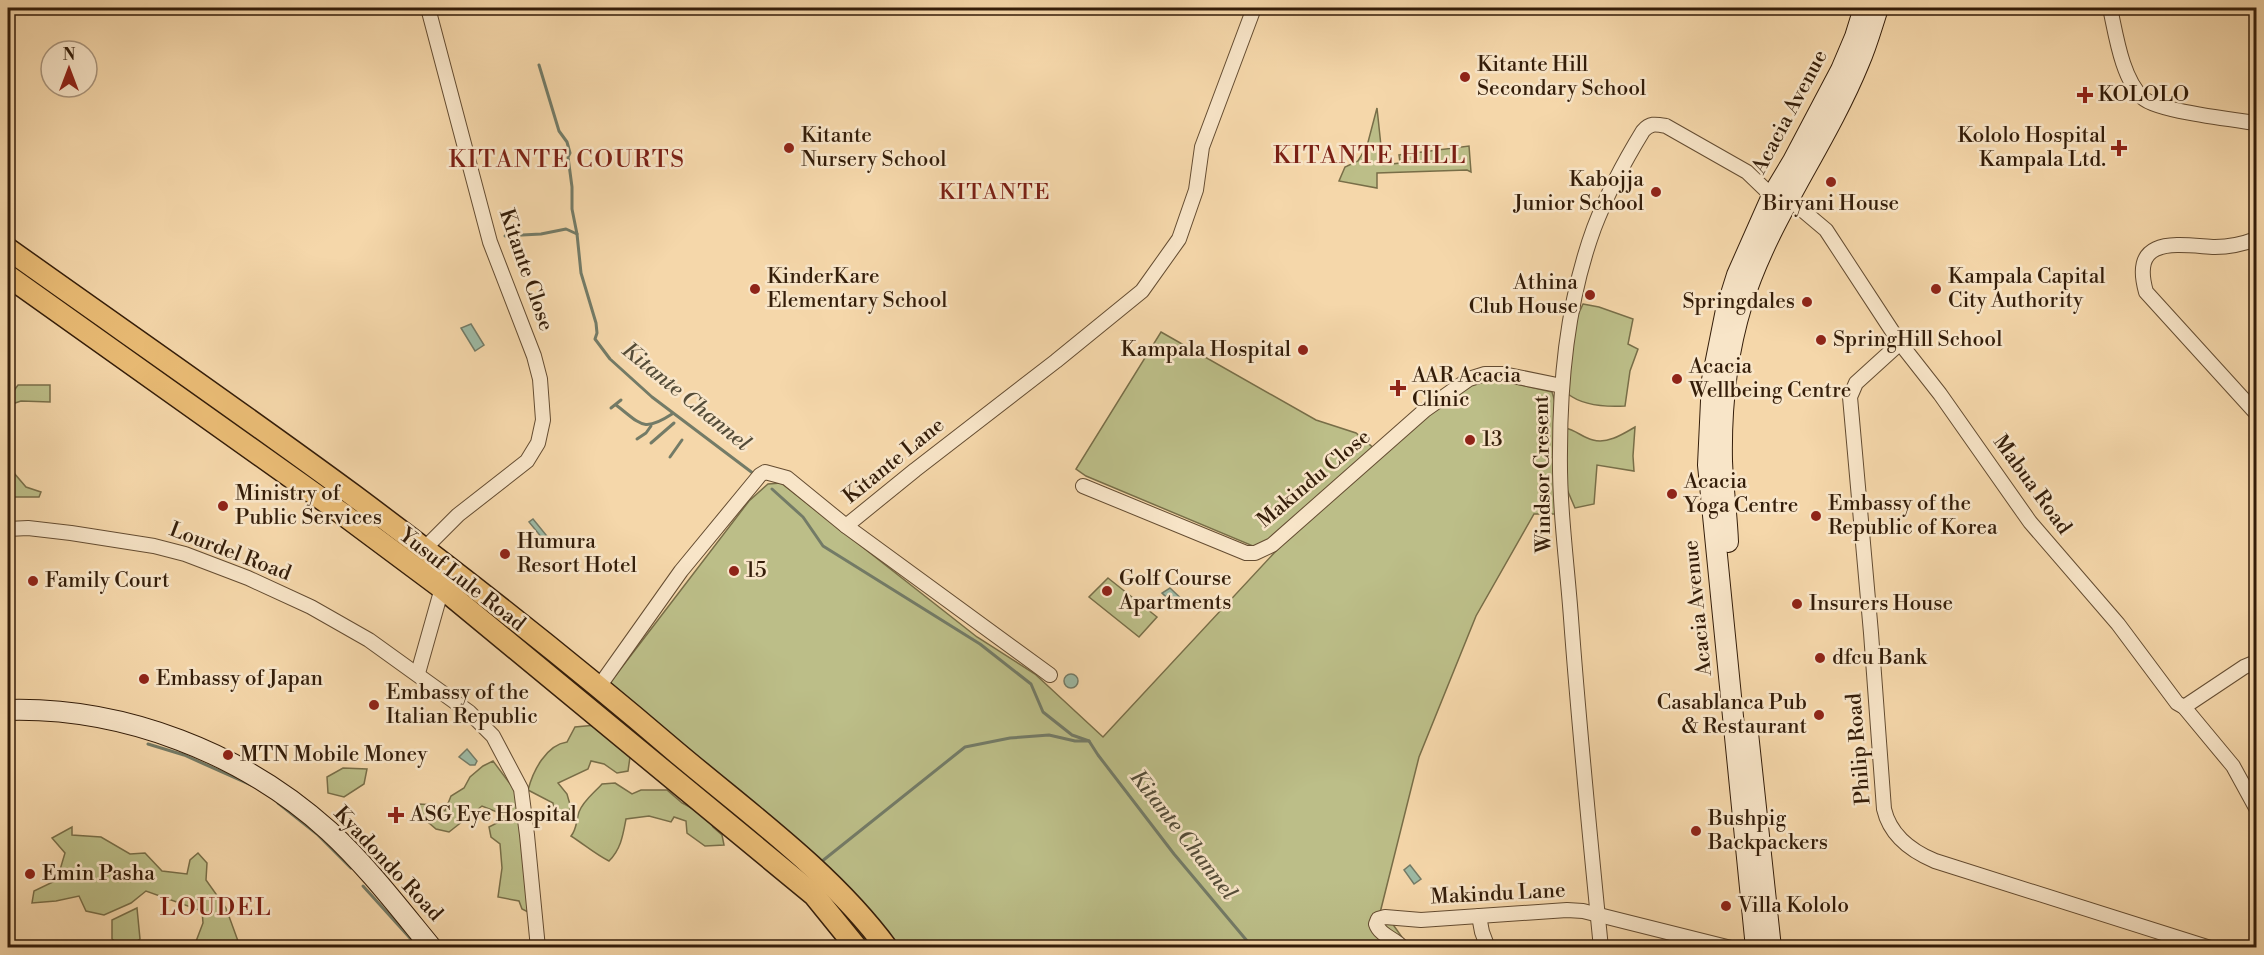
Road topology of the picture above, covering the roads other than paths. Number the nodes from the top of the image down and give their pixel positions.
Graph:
1 (428, 8) edge
2 (1254, 8) edge
3 (1864, 8) edge
4 (1878, 8) edge
5 (2110, 8) edge
6 (2256, 123) edge
7 (1780, 197) junction
8 (2256, 239) edge
9 (8, 249) edge
10 (8, 276) edge
11 (59, 286) junction
12 (46, 303) junction
13 (115, 324) junction
14 (100, 341) junction
15 (1900, 343) junction
16 (1562, 386) junction
17 (2256, 412) edge
18 (1083, 486) dead end
19 (346, 503) junction
20 (846, 526) junction
21 (8, 530) edge
22 (424, 549) junction
23 (442, 588) junction
24 (2256, 662) edge
25 (418, 673) junction
26 (1050, 675) dead end
27 (598, 688) junction
28 (2184, 707) junction
29 (8, 710) edge
30 (2256, 808) edge
31 (1598, 915) junction
32 (1479, 916) junction
33 (432, 948) edge
34 (538, 948) edge
35 (856, 948) edge
36 (887, 948) edge
37 (1403, 948) edge
38 (1488, 948) edge
39 (1601, 948) edge
40 (1731, 948) edge
41 (1756, 948) edge
42 (1771, 948) edge
43 (2210, 948) edge

1 - 22 street, Kitante Close
2 - 20 street, Kitante Lane
3 - 7 main road, Acacia Avenue
4 - 7 main road, Acacia Avenue
5 - 6 street
7 - 15 street, Mabua Road
7 - 16 street, Windsor Cresent
7 - 41 main road, Acacia Avenue
7 - 42 main road, Acacia Avenue
8 - 17 street
9 - 11 main road, Yusuf Lule Road
10 - 12 main road, Yusuf Lule Road
11 - 12 main road
11 - 13 main road, Yusuf Lule Road
12 - 14 main road, Yusuf Lule Road
13 - 14 main road
13 - 19 main road, Yusuf Lule Road
14 - 19 main road, Yusuf Lule Road
15 - 28 street, Mabua Road
15 - 43 street, Philip Road
16 - 18 street, Makindu Close
16 - 31 street, Windsor Cresent
19 - 22 main road, Yusuf Lule Road
19 - 23 main road, Yusuf Lule Road
20 - 26 street
20 - 27 street, Kitante Lane
21 - 25 street, Lourdel Road
22 - 27 main road, Yusuf Lule Road
23 - 25 street
23 - 35 main road, Yusuf Lule Road
24 - 28 street
25 - 34 street, Lourdel Road
27 - 36 main road, Yusuf Lule Road
28 - 30 street, Mabua Road
29 - 33 main road, Kyadondo Road
31 - 32 street, Makindu Lane
31 - 39 street, Windsor Cresent
31 - 40 street, Makindu Lane
32 - 37 street, Makindu Lane
32 - 38 street

